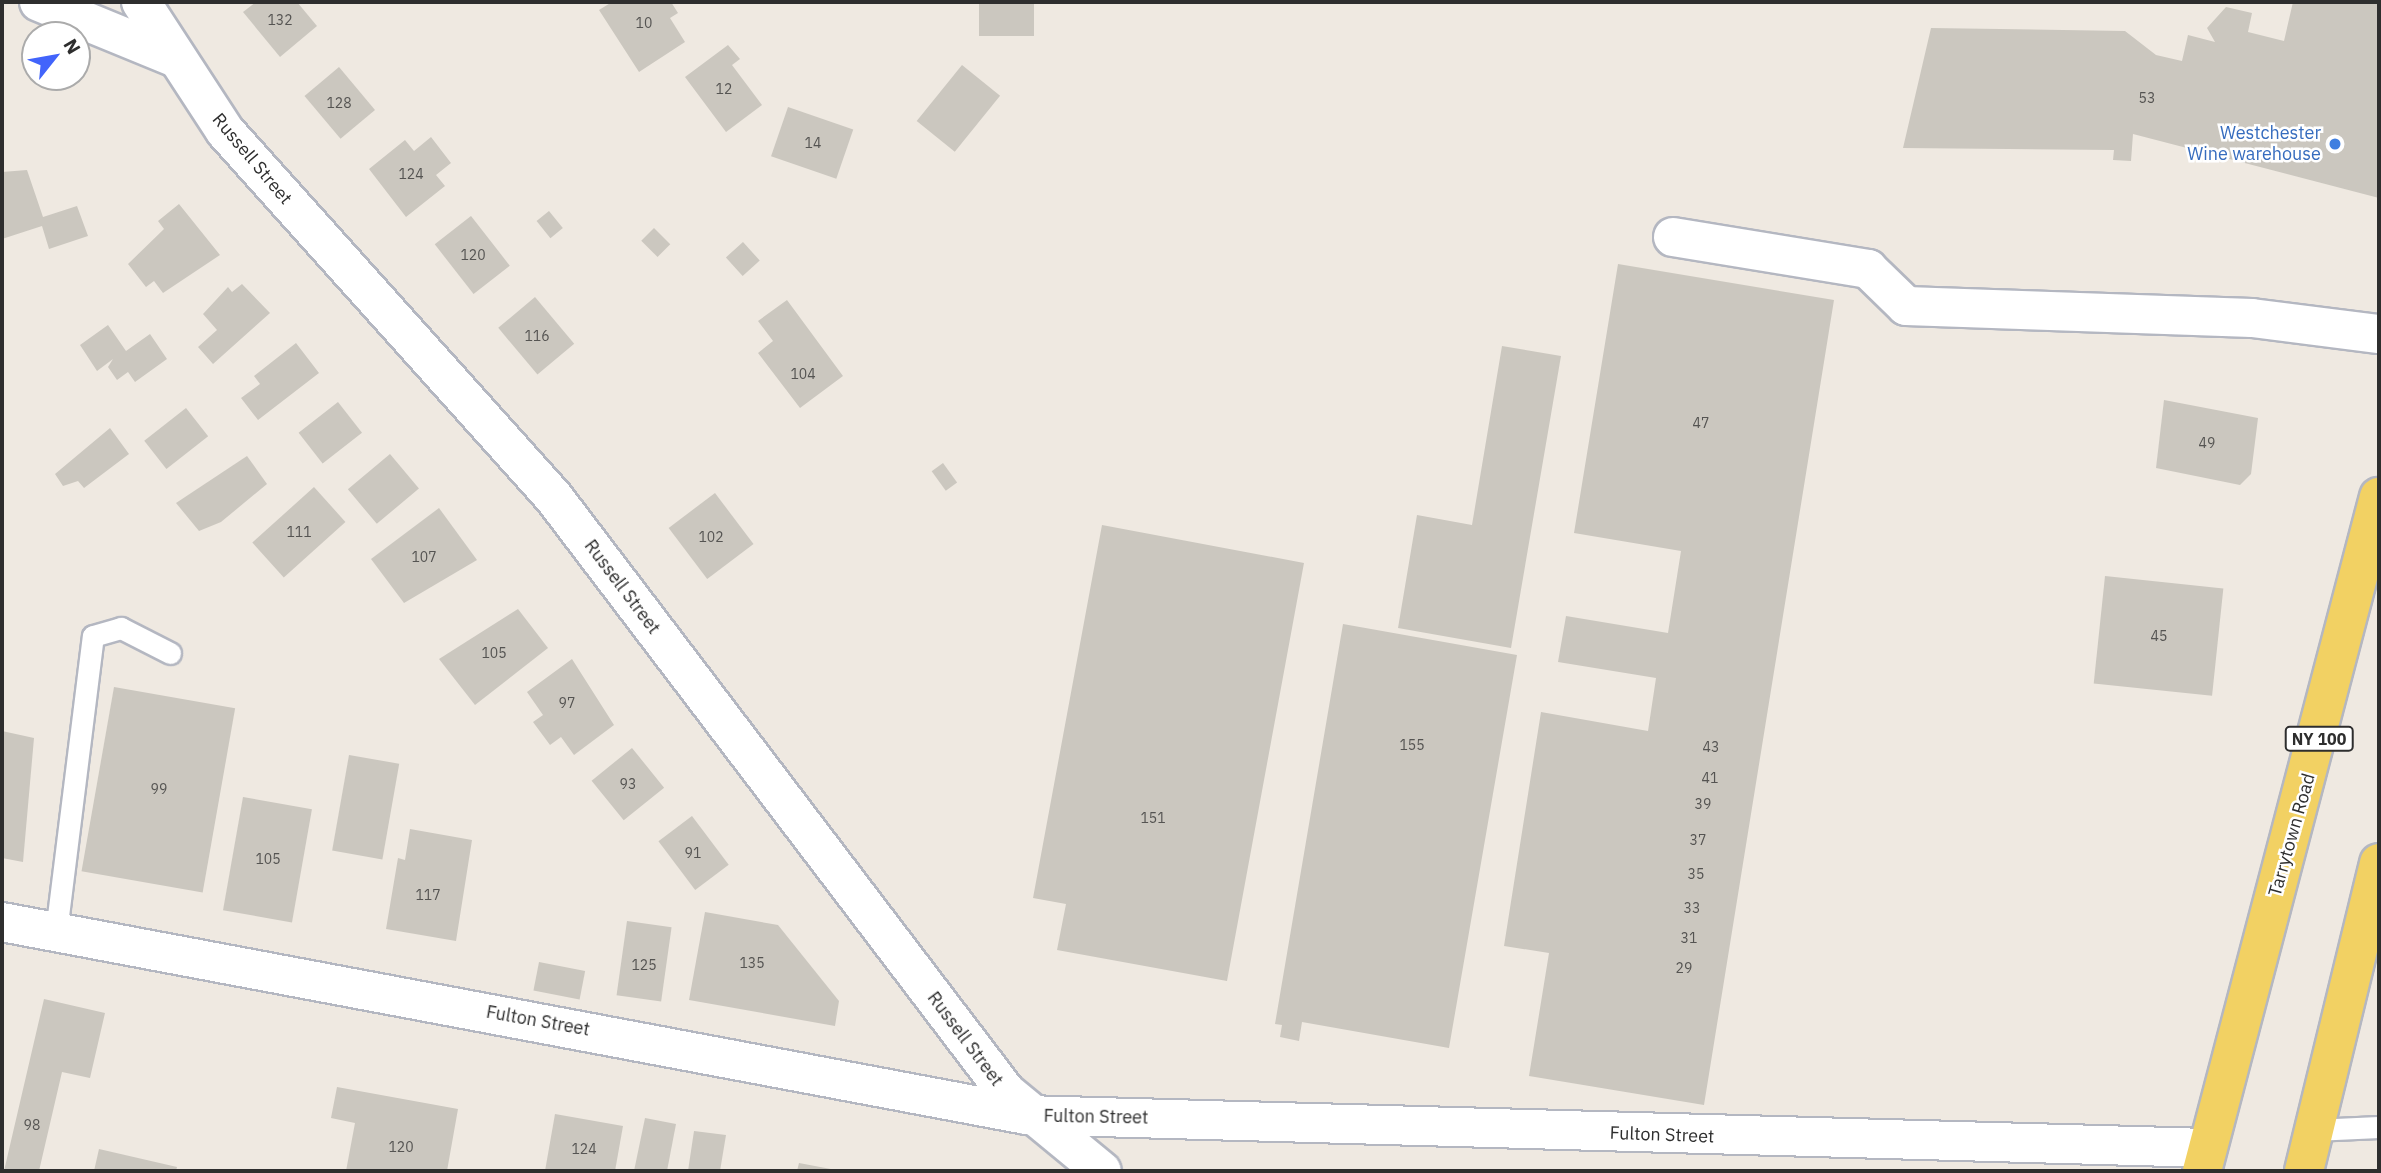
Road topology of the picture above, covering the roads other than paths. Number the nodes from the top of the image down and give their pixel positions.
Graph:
1 (39, 2) edge
2 (141, 2) edge
3 (173, 57) junction
4 (1673, 237) dead end
5 (2379, 334) edge
6 (2379, 498) edge
7 (170, 653) dead end
8 (2379, 863) edge
9 (2, 922) edge
10 (56, 932) junction
11 (1026, 1115) junction
12 (2379, 1127) edge
13 (2313, 1130) junction
14 (2205, 1159) edge
15 (1102, 1171) edge
16 (2304, 1171) edge

1 - 3 street
2 - 3 street, Russell Street
3 - 11 street, Russell Street
4 - 5 street
6 - 14 main road, Tarrytown Road / NY 100
7 - 10 lane
8 - 13 main road
9 - 10 street, Fulton Street
10 - 11 street, Fulton Street
11 - 14 street, Fulton Street
11 - 15 street, Russell Street
12 - 13 lane
13 - 16 main road

